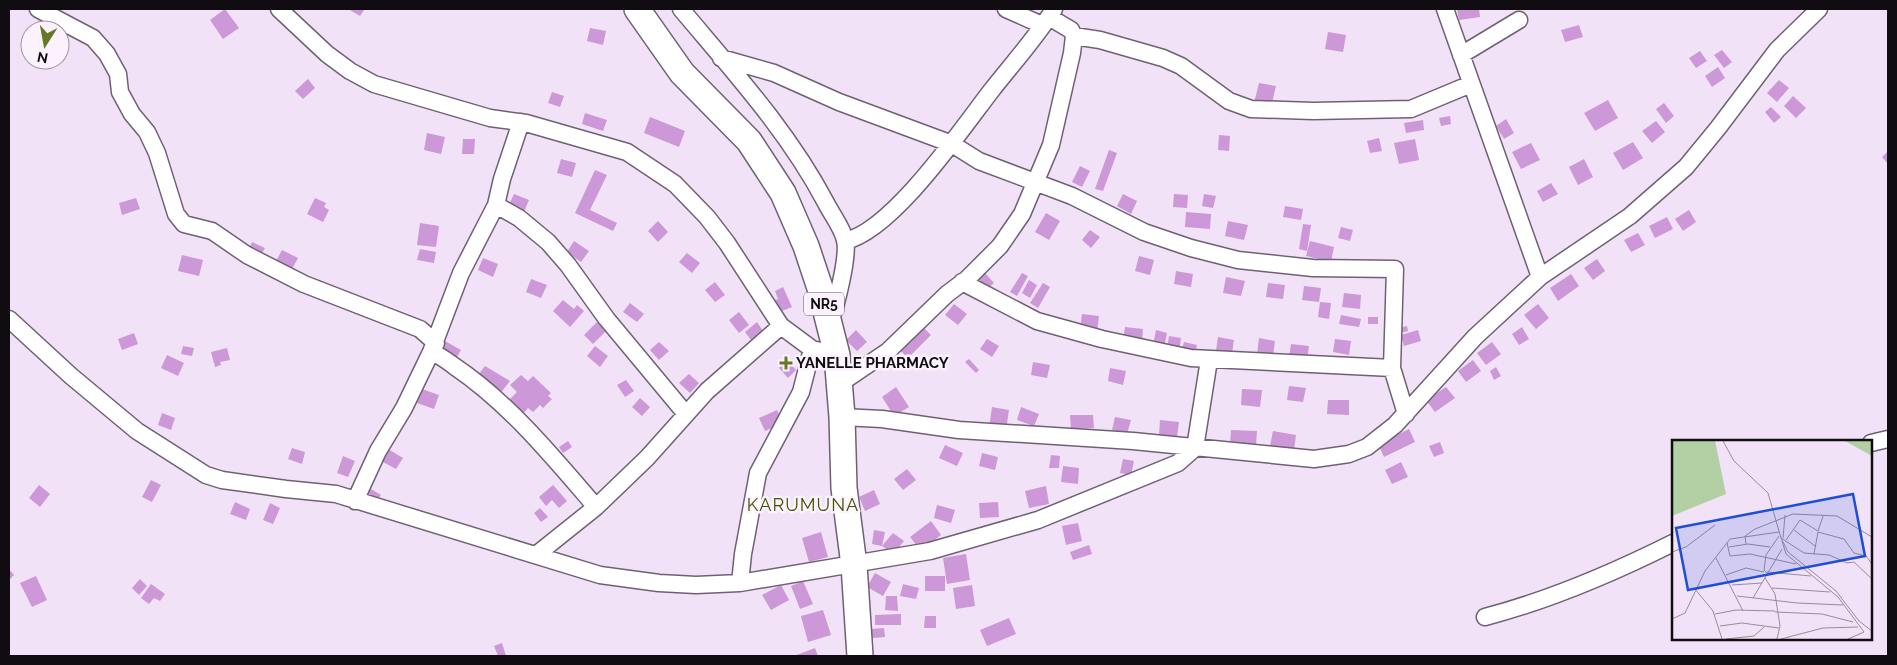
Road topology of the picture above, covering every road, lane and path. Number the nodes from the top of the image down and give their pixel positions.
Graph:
1 (38, 9) edge
2 (279, 9) edge
3 (637, 9) edge
4 (681, 9) edge
5 (1006, 9) edge
6 (1445, 9) edge
7 (1819, 9) edge
8 (1048, 17) edge
9 (1519, 20) dead end
10 (1074, 36) junction
11 (1461, 55) junction
12 (721, 58) junction
13 (1471, 84) junction
14 (521, 122) junction
15 (952, 144) junction
16 (1034, 182) junction
17 (496, 205) junction
18 (845, 241) junction
19 (1540, 277) junction
20 (962, 282) junction
21 (9, 319) edge
22 (829, 324) junction
23 (781, 326) junction
24 (434, 348) junction
25 (812, 349) junction
26 (837, 355) junction
27 (1209, 360) junction
28 (1392, 368) junction
29 (838, 385) junction
30 (685, 413) junction
31 (1406, 414) junction
32 (842, 416) junction
33 (1888, 439) edge
34 (1872, 443) edge
35 (1195, 448) junction
36 (356, 501) junction
37 (596, 507) junction
38 (1672, 543) edge
39 (536, 556) junction
40 (854, 565) junction
41 (740, 583) junction
42 (1485, 617) dead end
43 (860, 656) edge

1 - 24 street
2 - 14 street
3 - 22 highway, NR5
4 - 12 street
5 - 8 street
6 - 11 street
7 - 19 street
8 - 10 street
8 - 15 street
9 - 11 street
10 - 13 street
10 - 16 street
11 - 13 street
12 - 15 street
12 - 18 street
13 - 19 street
14 - 17 street
14 - 23 street
15 - 16 street
15 - 18 street
16 - 20 street
16 - 28 street
17 - 24 street
17 - 30 street
18 - 22 street
19 - 31 street
20 - 27 street
20 - 29 street
21 - 36 street
22 - 26 highway, NR5
23 - 25 street
23 - 30 street
24 - 36 street
24 - 37 street
25 - 26 street
25 - 41 street
26 - 29 highway, NR5
27 - 28 street
27 - 35 street
28 - 31 street
29 - 32 highway, NR5
30 - 37 street
31 - 35 street
32 - 35 street
32 - 40 highway, NR5
33 - 34 street
35 - 40 street
36 - 39 street
37 - 39 street
38 - 42 street
39 - 41 street
40 - 41 street
40 - 43 highway, NR5

